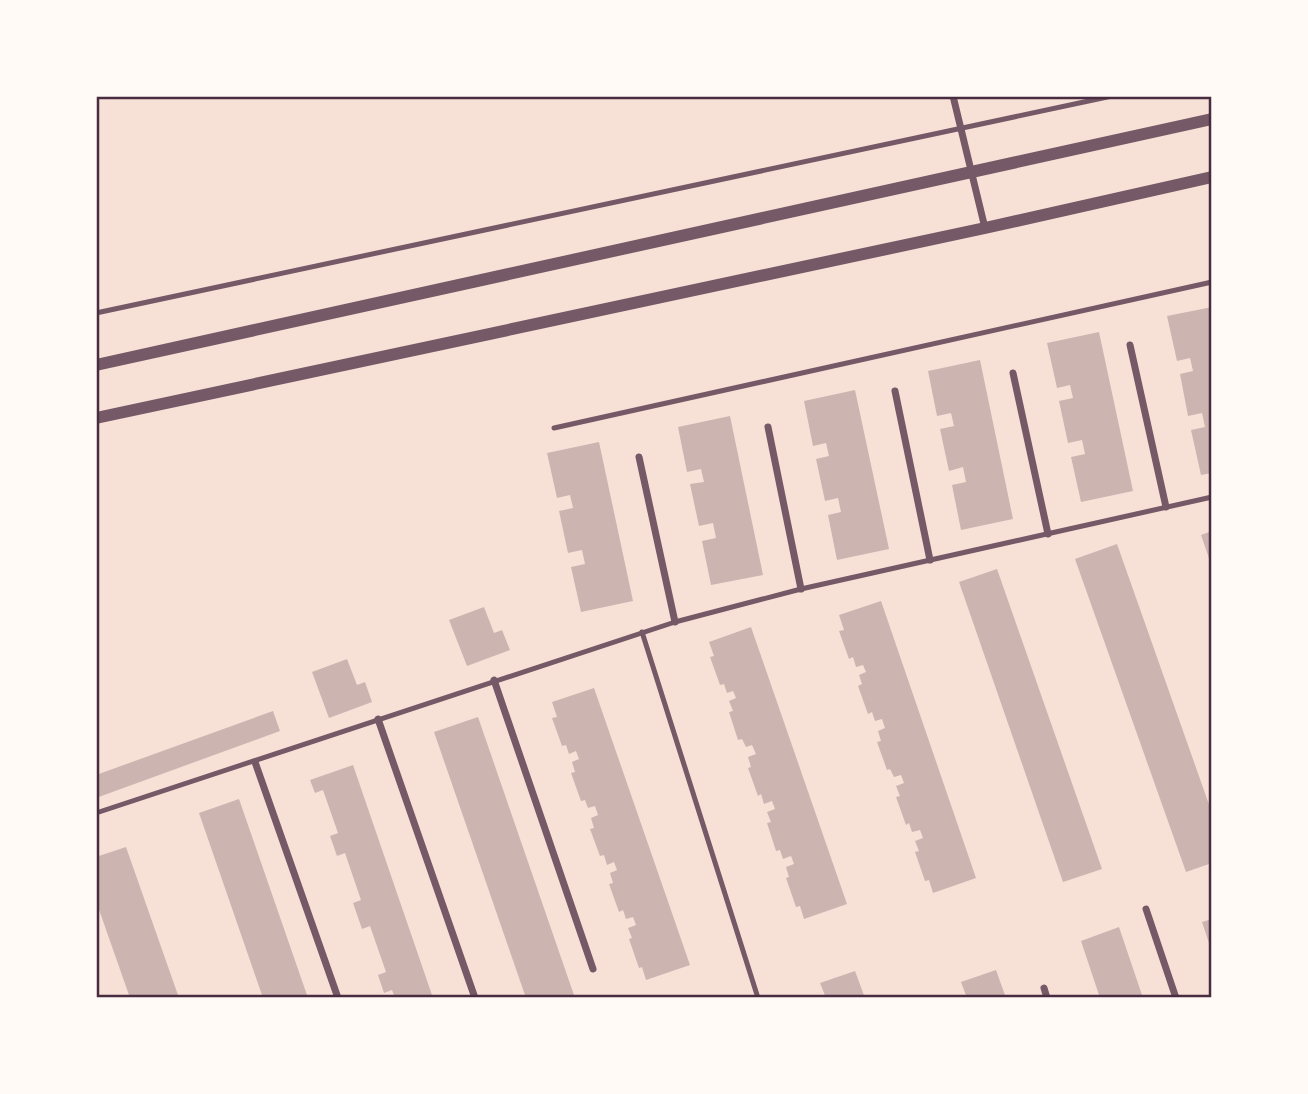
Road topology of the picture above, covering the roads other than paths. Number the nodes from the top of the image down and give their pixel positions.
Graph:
1 (953, 96) edge
2 (1112, 96) edge
3 (1212, 119) edge
4 (961, 129) junction
5 (971, 173) junction
6 (1212, 177) edge
7 (985, 228) junction
8 (1212, 282) edge
9 (96, 313) edge
10 (1130, 345) dead end
11 (96, 365) edge
12 (1013, 373) dead end
13 (895, 391) dead end
14 (96, 418) edge
15 (768, 427) dead end
16 (554, 428) dead end
17 (639, 457) dead end
18 (1212, 497) edge
19 (1166, 508) junction
20 (1048, 534) junction
21 (930, 560) junction
22 (801, 589) junction
23 (675, 622) junction
24 (642, 632) junction
25 (494, 680) junction
26 (378, 719) junction
27 (255, 762) junction
28 (96, 813) edge
29 (1146, 909) dead end
30 (593, 969) dead end
31 (1044, 988) dead end
32 (338, 998) edge
33 (475, 998) edge
34 (758, 998) edge
35 (1047, 998) edge
36 (1176, 998) edge

1 - 4 street
2 - 4 lane
3 - 5 street
4 - 5 street
4 - 9 lane
5 - 7 street
5 - 11 street
6 - 7 street
7 - 14 street
8 - 16 lane
10 - 19 street
12 - 20 street
13 - 21 street
15 - 22 street
17 - 23 street
18 - 19 lane
19 - 20 lane
20 - 21 lane
21 - 22 lane
22 - 23 lane
23 - 24 lane
24 - 25 lane
24 - 34 lane
25 - 26 lane
25 - 30 street
26 - 27 lane
26 - 33 street
27 - 28 lane
27 - 32 street
29 - 36 street
31 - 35 street

